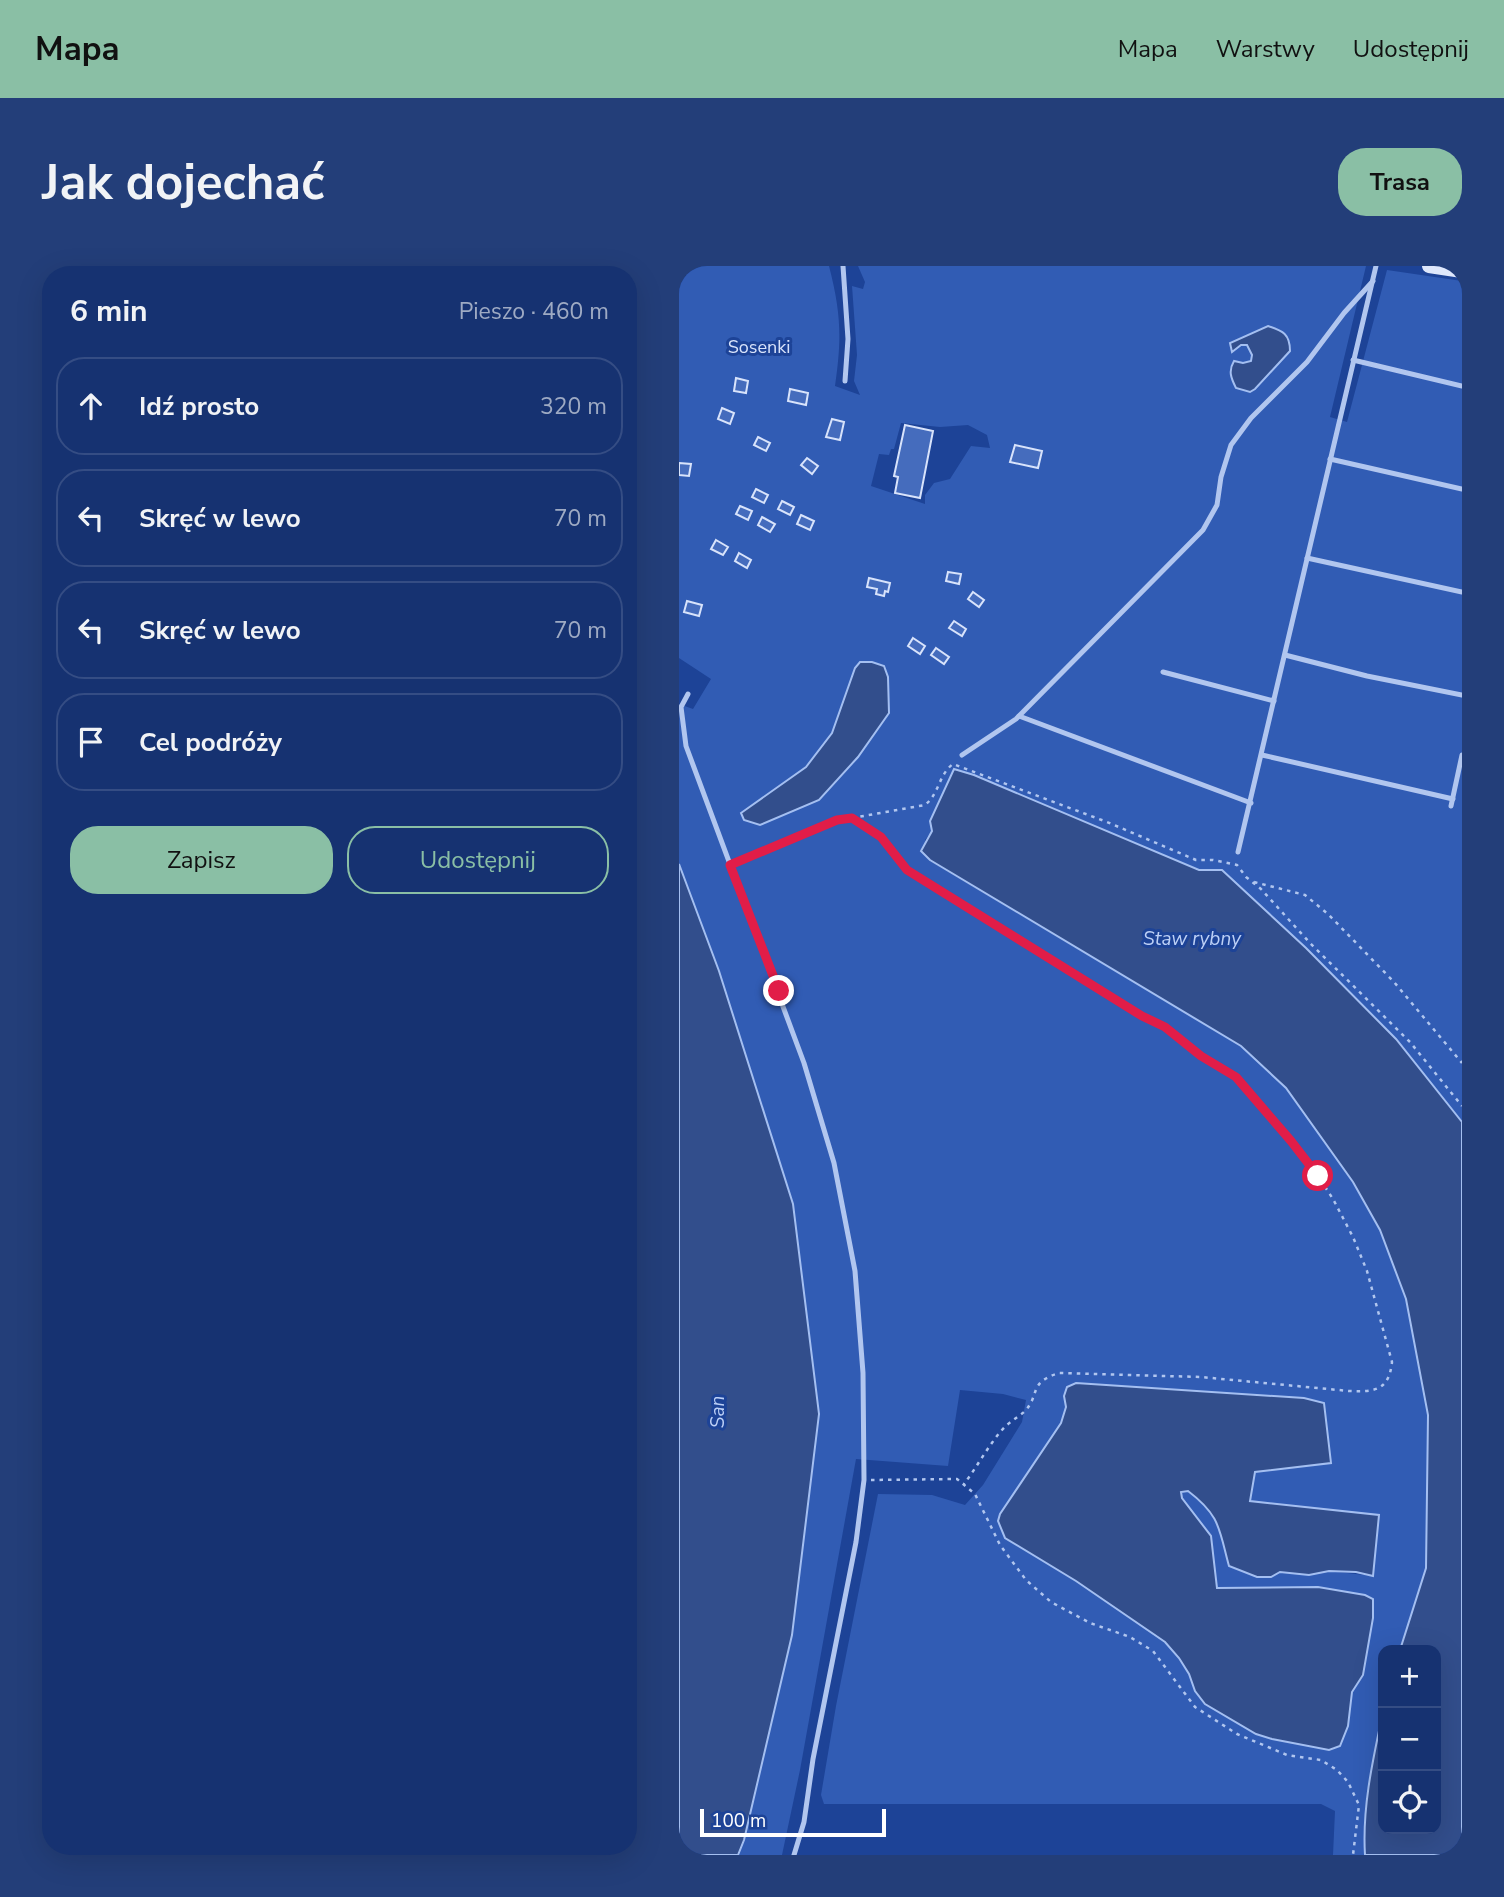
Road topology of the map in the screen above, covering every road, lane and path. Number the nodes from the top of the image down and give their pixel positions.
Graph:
1 (843, 266) edge
2 (1376, 266) edge
3 (1429, 266) edge
4 (1462, 271) edge
5 (1373, 281) junction
6 (1353, 360) junction
7 (845, 382) dead end
8 (1462, 386) edge
9 (1330, 459) junction
10 (1462, 489) edge
11 (1307, 558) junction
12 (1462, 592) edge
13 (1285, 655) junction
14 (1163, 672) dead end
15 (688, 694) dead end
16 (1462, 695) edge
17 (1274, 701) junction
18 (1019, 716) junction
19 (962, 755) dead end
20 (1262, 755) junction
21 (1462, 755) edge
22 (1453, 799) junction
23 (1251, 803) junction
24 (1451, 806) dead end
25 (852, 818) junction
26 (1238, 852) dead end
27 (730, 865) junction
28 (1251, 881) junction
29 (1462, 1063) edge
30 (1462, 1106) edge
31 (864, 1480) junction
32 (964, 1484) junction
33 (794, 1855) edge
34 (1353, 1855) edge

1 - 7 lane
2 - 5 lane
3 - 4 street
5 - 6 lane
5 - 18 lane
6 - 8 lane
6 - 9 lane
9 - 10 lane
9 - 11 lane
11 - 12 lane
11 - 13 lane
13 - 16 lane
13 - 17 lane
14 - 17 lane
15 - 27 lane
17 - 20 lane
18 - 19 lane
18 - 23 lane
20 - 22 lane
20 - 23 lane
21 - 22 lane
22 - 24 lane
23 - 26 lane
25 - 27 path
25 - 28 path
25 - 32 path
27 - 31 lane
28 - 29 path
28 - 30 path
31 - 32 path
31 - 33 lane
32 - 34 path

